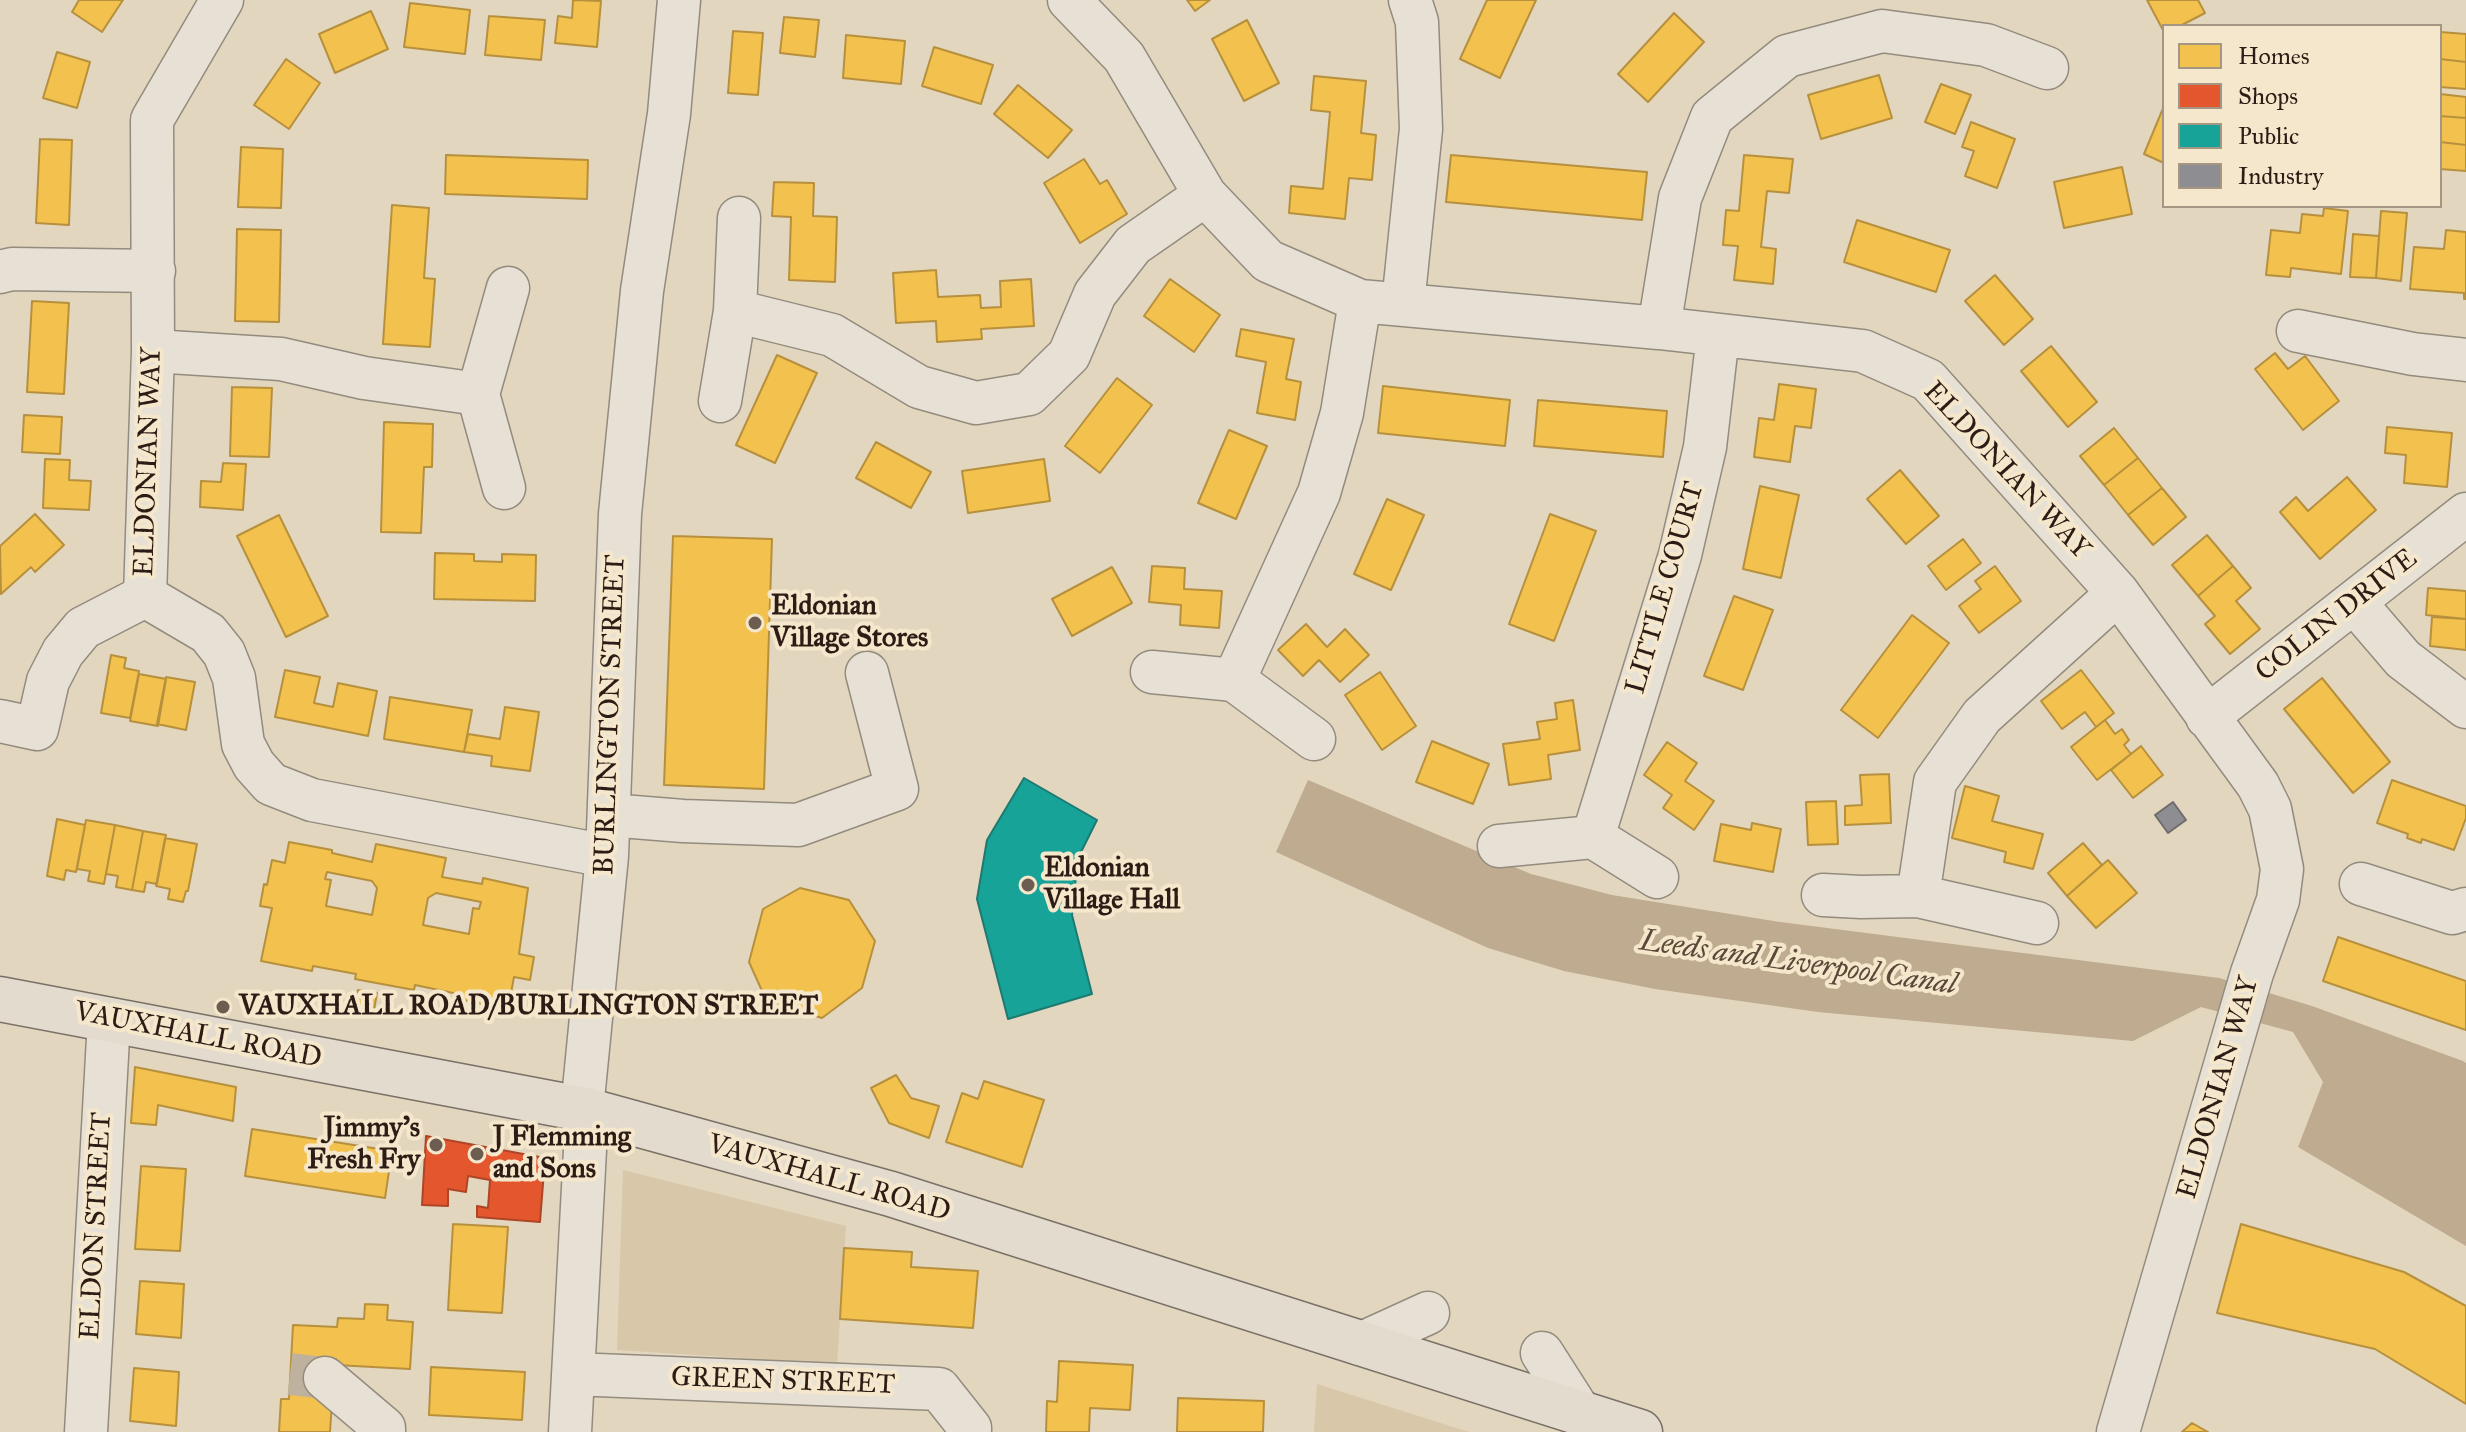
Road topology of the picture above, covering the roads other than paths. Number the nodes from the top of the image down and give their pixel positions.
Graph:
1 (222, 0) edge
2 (679, 0) edge
3 (1069, 0) edge
4 (1410, 0) edge
5 (2047, 68) dead end
6 (1205, 195) junction
7 (739, 218) dead end
8 (154, 271) junction
9 (0, 272) edge
10 (508, 288) dead end
11 (1360, 301) junction
12 (1403, 304) junction
13 (735, 311) junction
14 (1659, 328) junction
15 (2298, 331) dead end
16 (1718, 335) junction
17 (153, 351) junction
18 (2466, 360) edge
19 (478, 394) junction
20 (720, 401) dead end
21 (504, 488) dead end
22 (2466, 514) edge
23 (2118, 593) junction
24 (145, 596) junction
25 (2355, 603) junction
26 (1152, 672) dead end
27 (867, 673) dead end
28 (1234, 680) junction
29 (2466, 707) edge
30 (2207, 717) junction
31 (0, 721) edge
32 (1314, 739) dead end
33 (609, 815) junction
34 (1593, 837) junction
35 (1499, 846) dead end
36 (607, 856) junction
37 (1657, 877) dead end
38 (2361, 884) dead end
39 (1823, 895) dead end
40 (1918, 896) junction
41 (2466, 909) edge
42 (2037, 923) dead end
43 (0, 999) edge
44 (109, 1020) junction
45 (582, 1109) junction
46 (1428, 1313) dead end
47 (1360, 1344) junction
48 (1542, 1353) dead end
49 (573, 1374) junction
50 (325, 1378) tunnel mouth
51 (1611, 1425) edge
52 (384, 1430) edge
53 (86, 1432) edge
54 (570, 1432) edge
55 (970, 1432) edge
56 (2118, 1432) edge

1 - 8 street, ELDONIAN WAY
2 - 33 street, BURLINGTON STREET
3 - 6 street, ELDONIAN WAY
4 - 12 street
5 - 14 street
6 - 11 street, ELDONIAN WAY
6 - 13 street
7 - 13 street
8 - 9 street
8 - 17 street, ELDONIAN WAY
10 - 19 street
11 - 12 street, ELDONIAN WAY
11 - 28 street
12 - 14 street, ELDONIAN WAY
13 - 20 street
14 - 16 street, ELDONIAN WAY
15 - 18 street
16 - 23 street, ELDONIAN WAY
16 - 34 street, LITTLE COURT
17 - 19 street
17 - 24 street, ELDONIAN WAY
19 - 21 street
22 - 25 street, COLIN DRIVE
23 - 30 street, ELDONIAN WAY
23 - 40 street
24 - 31 street
24 - 36 street, ELDONIAN WAY
25 - 29 street
25 - 30 street, COLIN DRIVE
26 - 28 street
27 - 33 street
28 - 32 street
30 - 56 street, ELDONIAN WAY
33 - 36 street, BURLINGTON STREET
34 - 35 street
34 - 37 street
36 - 45 street, BURLINGTON STREET
38 - 41 street
39 - 40 street
40 - 42 street
43 - 44 main road, VAUXHALL ROAD
44 - 45 main road, VAUXHALL ROAD
44 - 53 street, ELDON STREET
45 - 47 main road, VAUXHALL ROAD
45 - 49 street, BURLINGTON STREET
46 - 47 street
47 - 51 main road, VAUXHALL ROAD
48 - 51 street
49 - 54 street, BURLINGTON STREET
49 - 55 street, GREEN STREET
50 - 52 street

